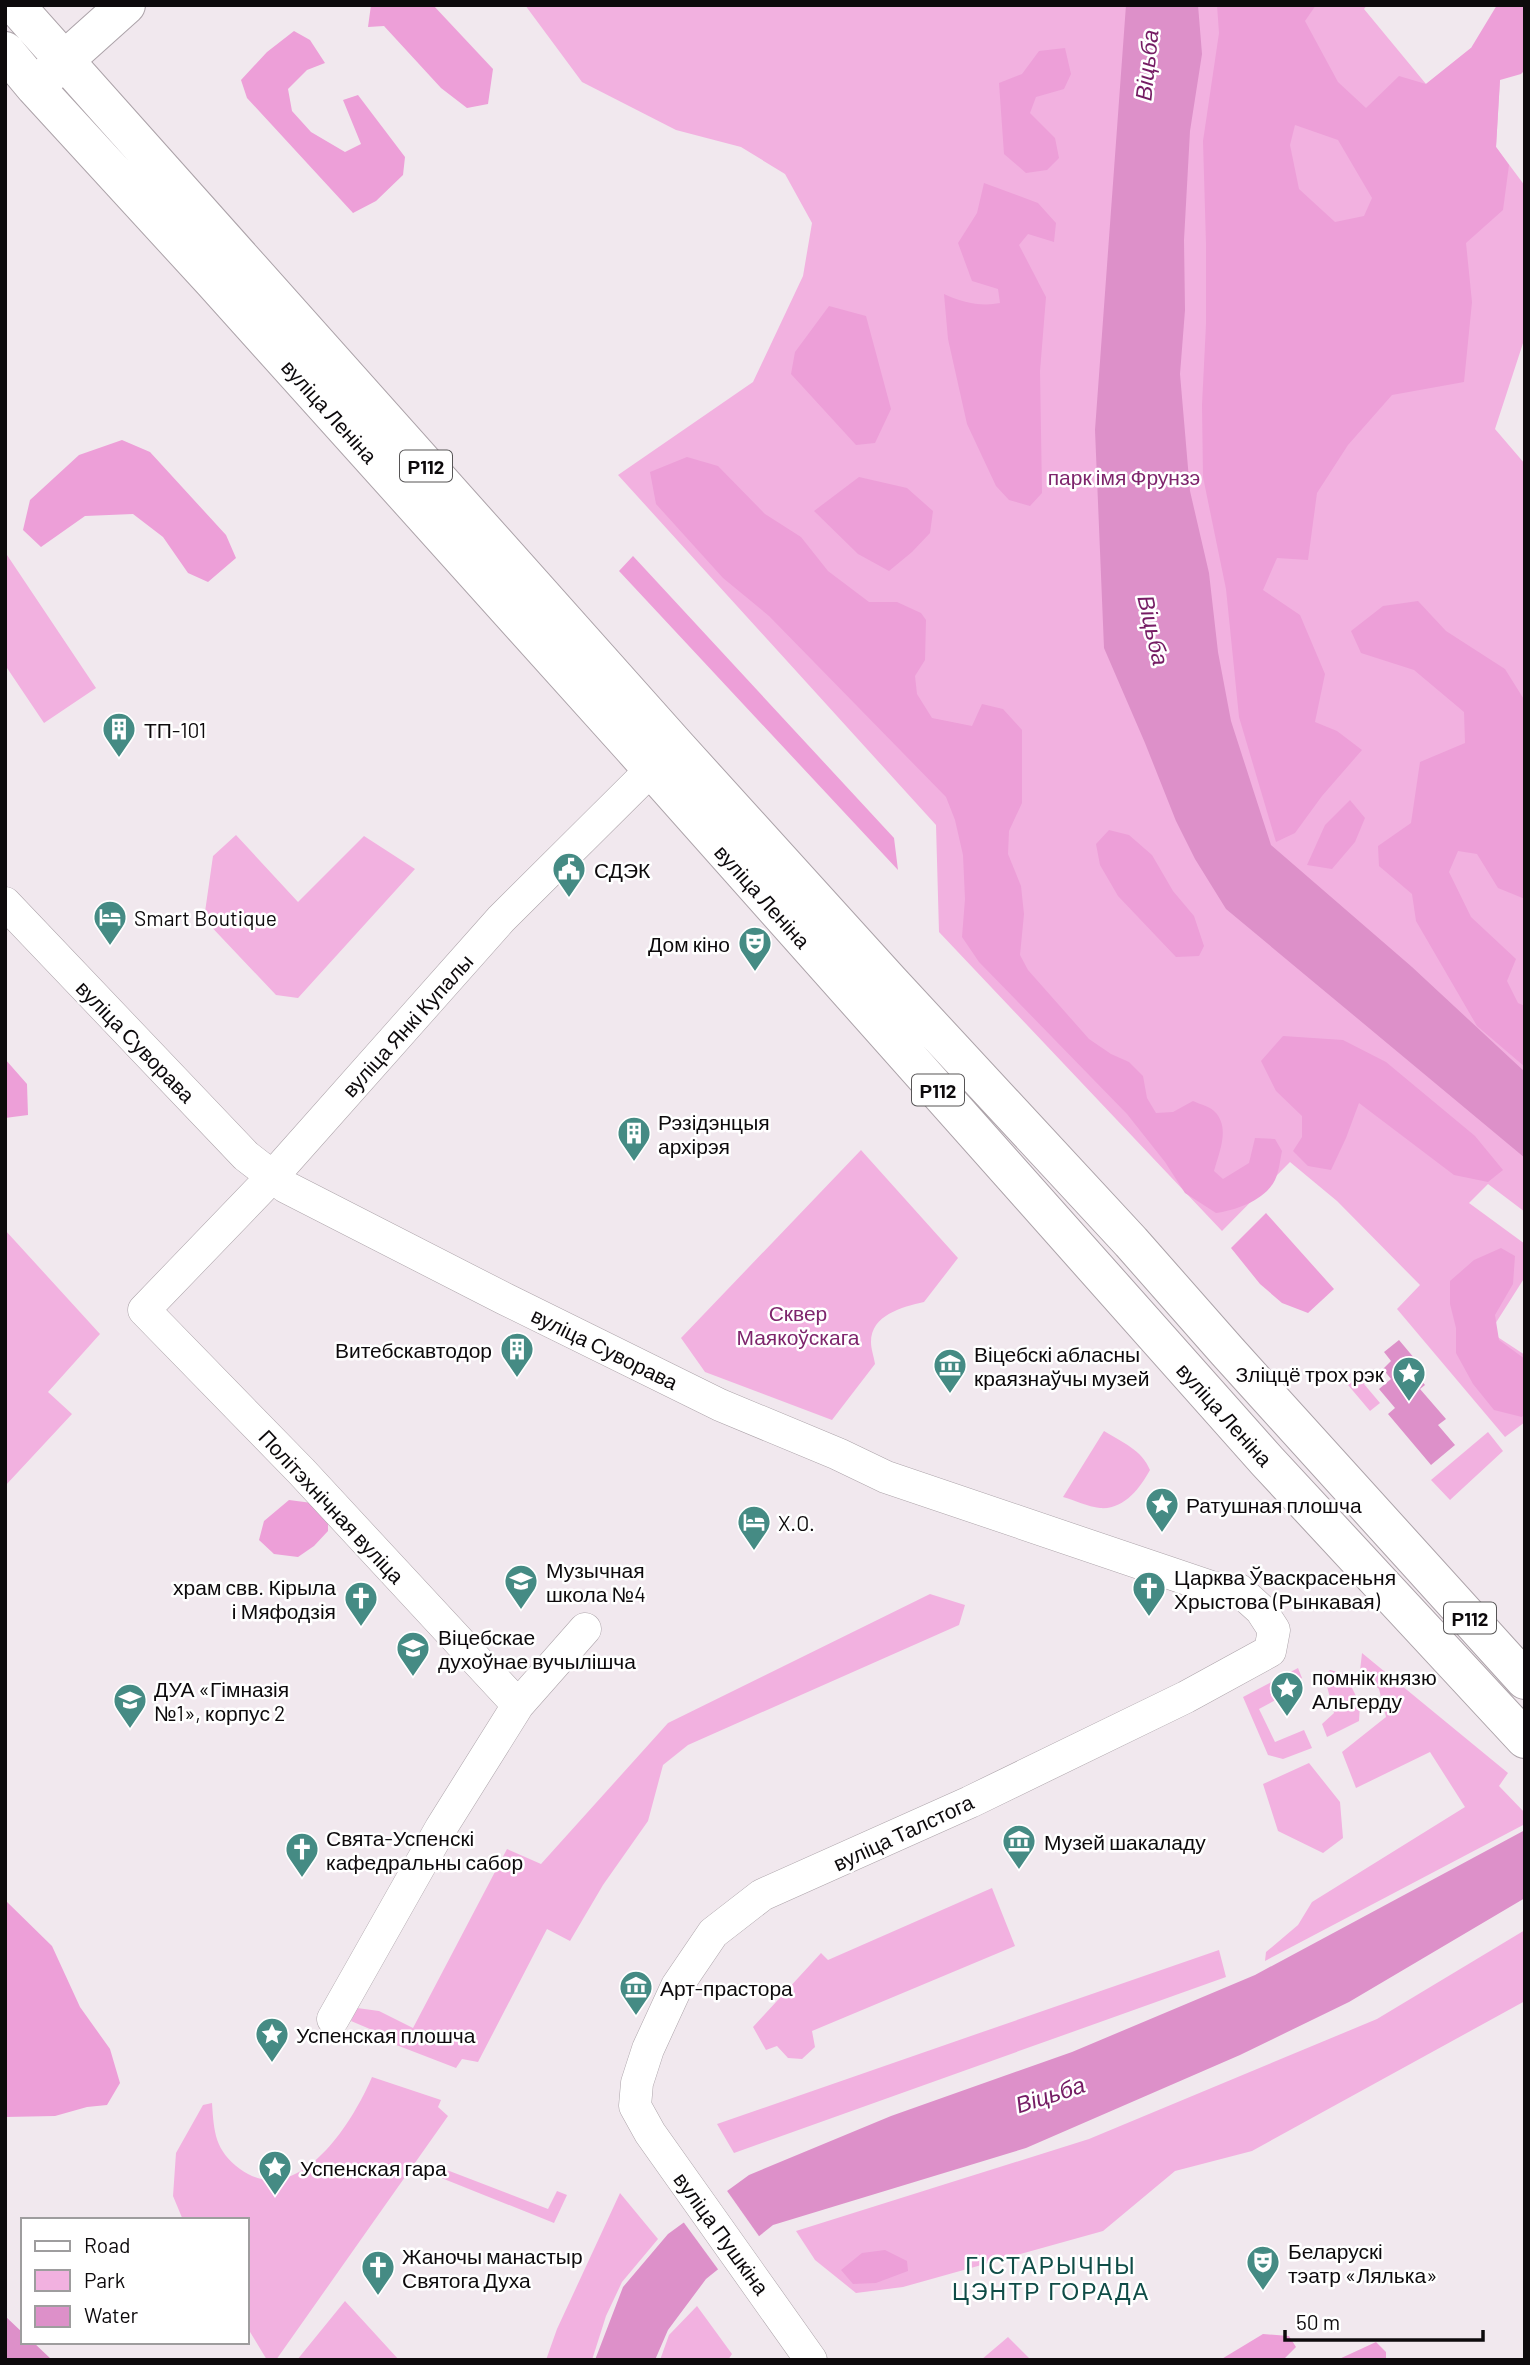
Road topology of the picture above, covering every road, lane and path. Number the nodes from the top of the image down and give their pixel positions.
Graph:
1 (15, 5) edge
2 (126, 5) edge
3 (5, 51) edge
4 (65, 61) junction
5 (35, 87) junction
6 (663, 757) junction
7 (5, 904) edge
8 (1063, 1168) junction
9 (272, 1177) junction
10 (1031, 1196) junction
11 (144, 1310) joint
12 (1424, 1567) junction
13 (1393, 1596) junction
14 (585, 1629) dead end
15 (1270, 1651) joint
16 (1525, 1680) edge
17 (518, 1705) junction
18 (1525, 1739) edge
19 (333, 2019) dead end
20 (642, 2119) joint
21 (811, 2360) edge

1 - 4 main road, вуліца Леніна / Р112
2 - 4 main road
3 - 5 main road, вуліца Леніна / Р112
4 - 5 main road
4 - 6 main road, вуліца Леніна / Р112
5 - 6 main road, вуліца Леніна / Р112
6 - 8 main road, вуліца Леніна / Р112
6 - 9 street, вуліца Янкі Купалы
6 - 10 main road, вуліца Леніна / Р112
7 - 9 street, вуліца Суворава
8 - 10 street
8 - 12 main road, вуліца Леніна / Р112
9 - 11 street, вуліца Янкі Купалы
9 - 15 street, вуліца Суворава
10 - 13 main road, вуліца Леніна / Р112
11 - 17 street, Політэхнічная вуліца
12 - 13 street
12 - 16 main road, вуліца Леніна / Р112
13 - 18 main road, вуліца Леніна / Р112
14 - 17 street
15 - 20 street, вуліца Талстога
17 - 19 street
20 - 21 street, вуліца Пушкіна

